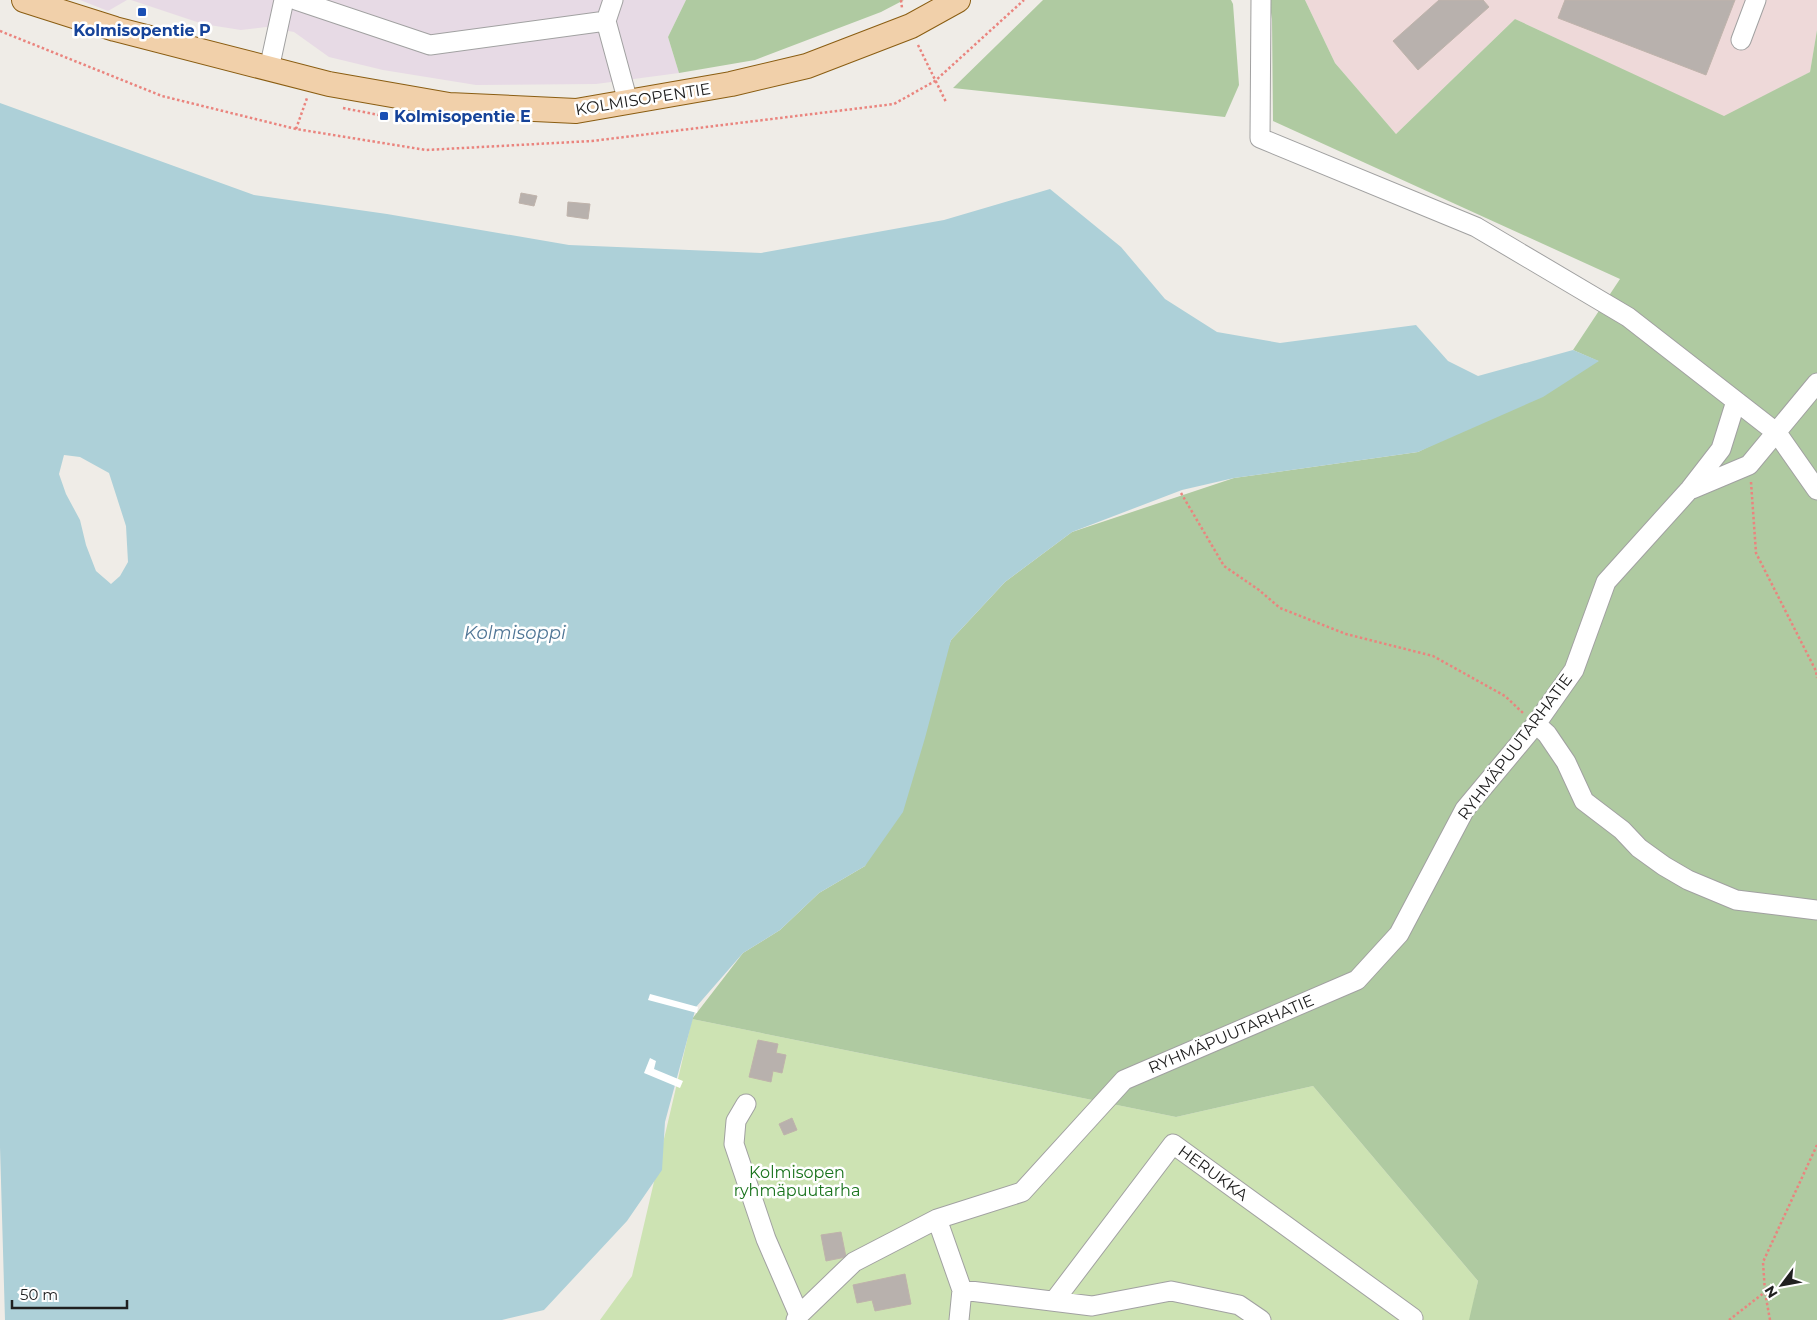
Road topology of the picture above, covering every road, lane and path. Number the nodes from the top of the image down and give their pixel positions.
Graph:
1 (24, 0) edge
2 (284, 0) edge
3 (296, 0) edge
4 (613, 0) edge
5 (901, 0) edge
6 (958, 0) edge
7 (1024, 0) edge
8 (1261, 0) edge
9 (1756, 0) edge
10 (902, 9) dead end
11 (606, 21) junction
12 (1741, 40) dead end
13 (917, 42) dead end
14 (269, 69) junction
15 (935, 81) junction
16 (308, 97) dead end
17 (628, 102) junction
18 (946, 102) dead end
19 (894, 104) dead end
20 (342, 107) dead end
21 (384, 116) dead end
22 (296, 129) dead end
23 (1817, 383) edge
24 (1736, 401) junction
25 (1777, 433) junction
26 (1749, 465) junction
27 (1690, 489) junction
28 (1817, 490) edge
29 (1181, 493) dead end
30 (1817, 678) edge
31 (1536, 724) junction
32 (1817, 910) edge
33 (746, 1104) dead end
34 (1817, 1145) edge
35 (937, 1219) junction
36 (962, 1290) junction
37 (1765, 1292) junction
38 (1054, 1301) junction
39 (798, 1318) edge
40 (1412, 1319) edge
41 (960, 1320) edge
42 (1261, 1320) edge
43 (1729, 1320) edge
44 (1770, 1320) edge

1 - 14 main road, KOLMISOPENTIE
2 - 14 street
3 - 11 street
4 - 11 street
5 - 10 path
6 - 17 main road, KOLMISOPENTIE
7 - 15 path
8 - 24 street
9 - 12 street
11 - 17 street
13 - 15 path
14 - 17 main road, KOLMISOPENTIE
15 - 18 path
15 - 19 path
16 - 22 path
20 - 21 path
23 - 25 street
24 - 25 street
24 - 27 street, RYHMÄPUUTARHATIE
25 - 26 street
25 - 28 street
26 - 27 street
26 - 30 path
27 - 31 street, RYHMÄPUUTARHATIE
29 - 31 path
31 - 32 street
31 - 35 street, RYHMÄPUUTARHATIE
33 - 39 street
34 - 37 path
35 - 36 street
35 - 39 street, RYHMÄPUUTARHATIE
36 - 38 street
36 - 41 street
37 - 43 path
37 - 44 path
38 - 40 street, HERUKKA
38 - 42 street

